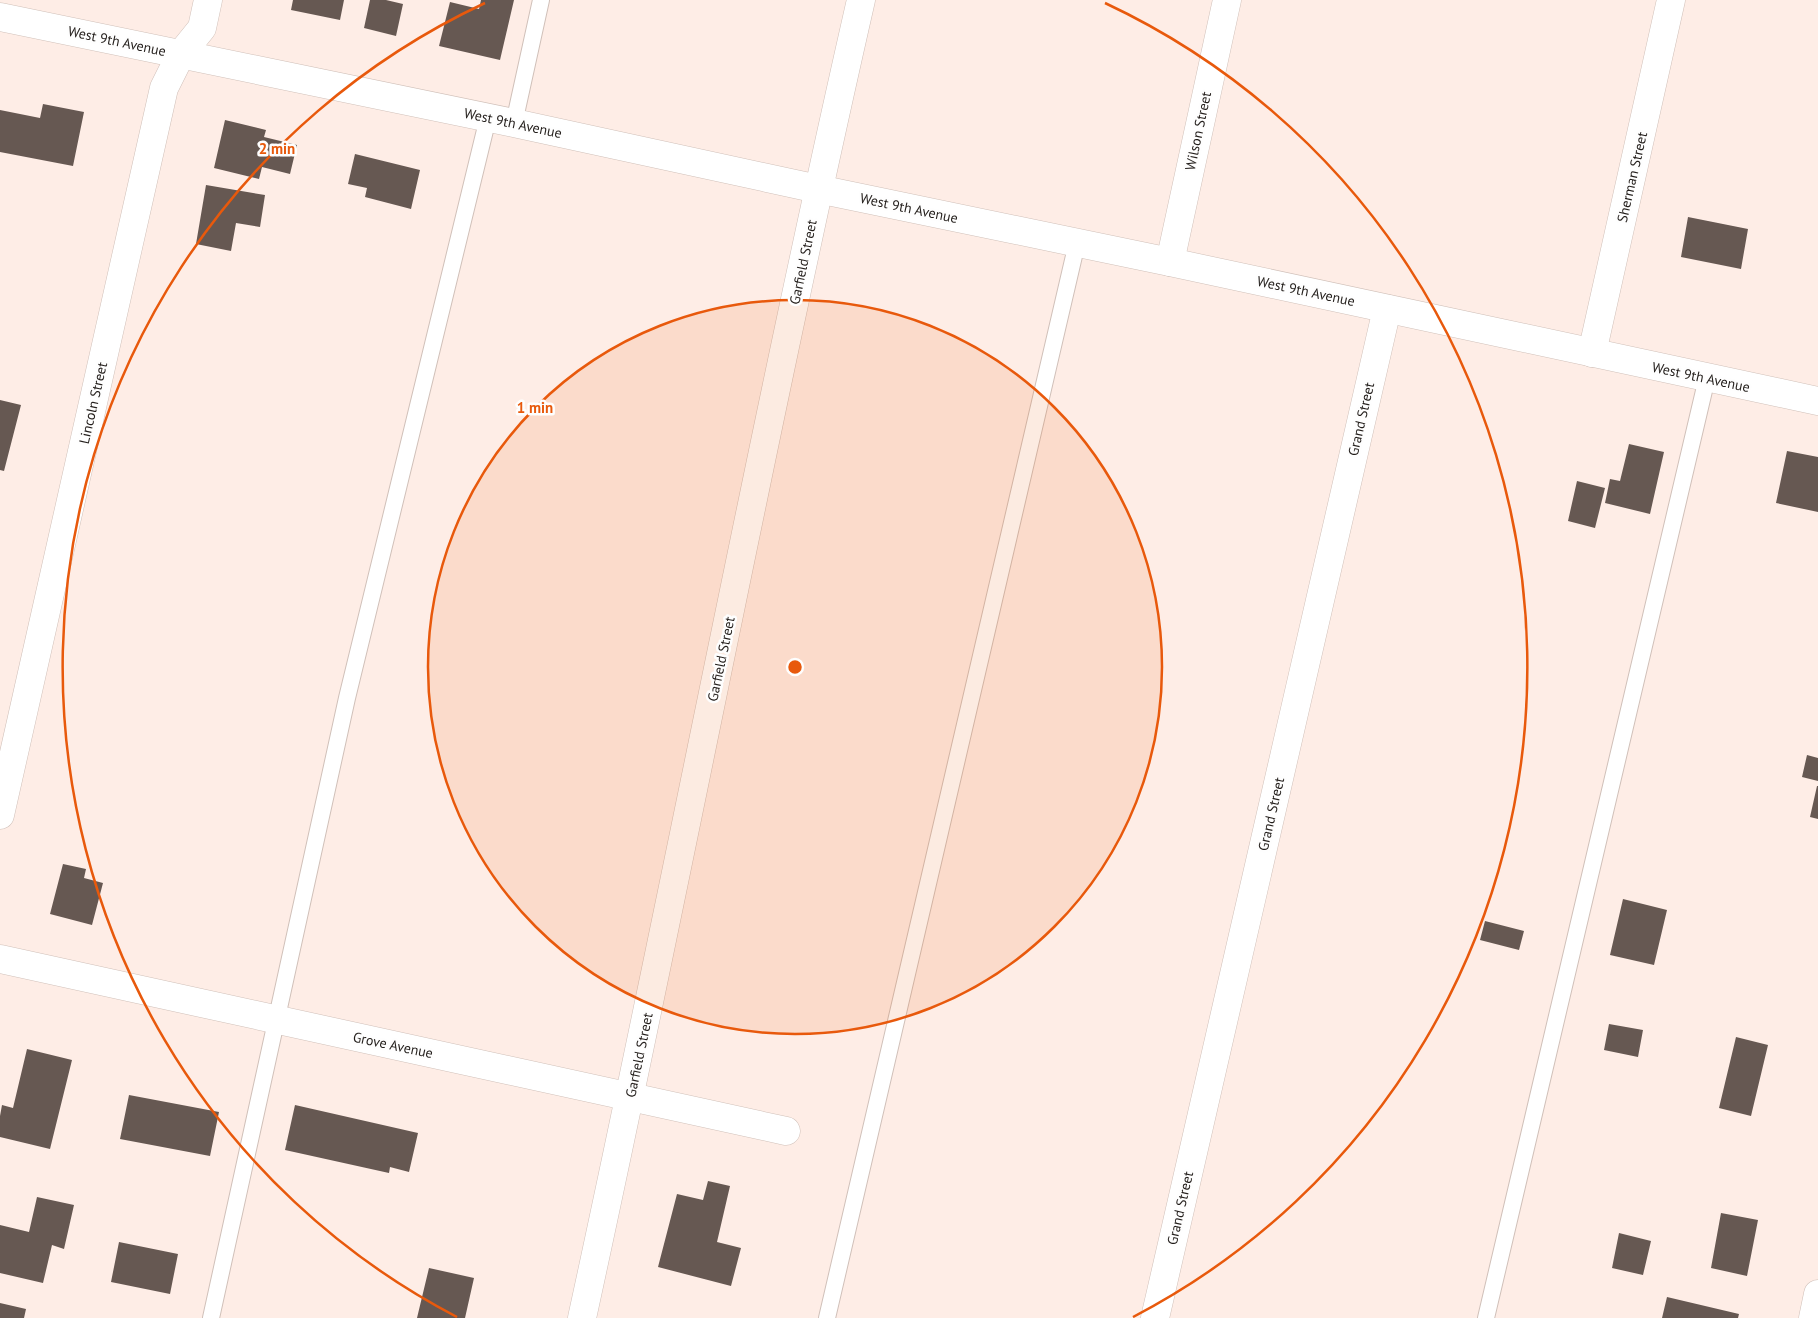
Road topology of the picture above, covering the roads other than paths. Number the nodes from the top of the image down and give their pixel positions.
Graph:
1 (208, 0) edge
2 (541, 0) edge
3 (861, 0) edge
4 (1227, 0) edge
5 (1671, 0) edge
6 (0, 17) edge
7 (181, 54) junction
8 (501, 120) junction
9 (818, 189) junction
10 (1077, 243) junction
11 (1170, 262) junction
12 (1387, 309) junction
13 (1592, 353) junction
14 (1708, 378) junction
15 (1818, 402) edge
16 (0, 815) edge
17 (0, 959) edge
18 (276, 1020) junction
19 (630, 1097) junction
20 (786, 1131) dead end
21 (1818, 1294) edge
22 (211, 1318) edge
23 (582, 1318) edge
24 (827, 1318) edge
25 (1155, 1318) edge
26 (1486, 1318) edge
27 (1813, 1318) edge

1 - 7 street, Lincoln Street
2 - 8 lane
3 - 9 street, Garfield Street
4 - 11 street, Wilson Street
5 - 13 street, Sherman Street
6 - 7 street, West 9th Avenue
7 - 8 street, West 9th Avenue
7 - 16 street, Lincoln Street
8 - 9 street, West 9th Avenue
8 - 18 lane
9 - 10 street, West 9th Avenue
9 - 19 street, Garfield Street
10 - 11 street, West 9th Avenue
10 - 24 lane
11 - 12 street, West 9th Avenue
12 - 13 street, West 9th Avenue
12 - 25 street, Grand Street
13 - 14 street, West 9th Avenue
14 - 15 street, West 9th Avenue
14 - 26 lane
17 - 18 street, Grove Avenue
18 - 19 street, Grove Avenue
18 - 22 lane
19 - 20 street, Grove Avenue
19 - 23 street, Garfield Street
21 - 27 street

